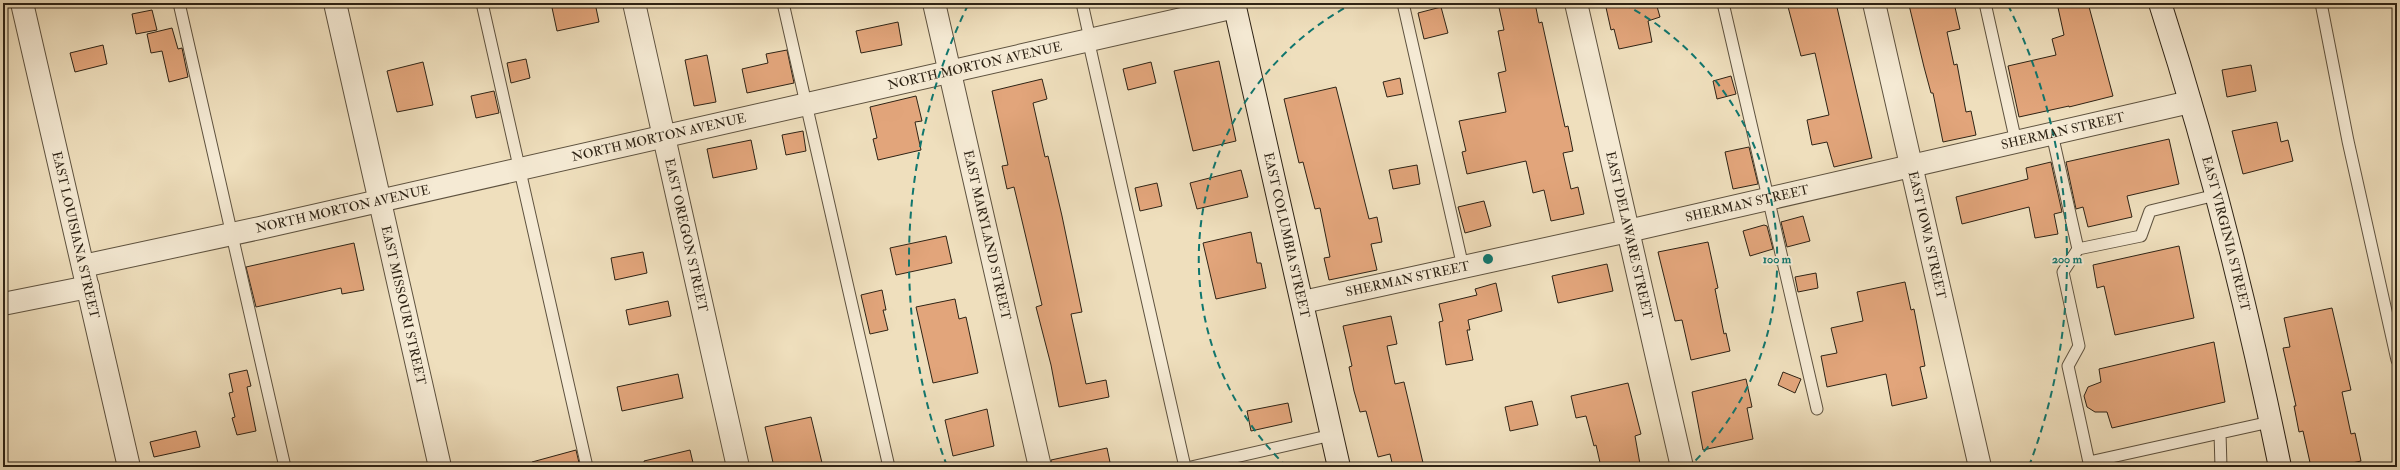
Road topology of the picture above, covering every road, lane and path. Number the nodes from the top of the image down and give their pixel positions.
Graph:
1 (22, 3) edge
2 (179, 3) edge
3 (335, 3) edge
4 (482, 3) edge
5 (634, 3) edge
6 (783, 3) edge
7 (934, 3) edge
8 (1082, 3) edge
9 (1403, 3) edge
10 (1576, 3) edge
11 (1723, 3) edge
12 (1874, 3) edge
13 (1985, 3) edge
14 (2160, 3) edge
15 (2321, 3) edge
16 (1234, 5) edge
17 (1089, 39) junction
18 (950, 70) junction
19 (2190, 102) junction
20 (805, 105) junction
21 (2052, 134) junction
22 (665, 135) junction
23 (2016, 142) junction
24 (1911, 166) junction
25 (519, 169) junction
26 (2216, 195) junction
27 (1768, 199) junction
28 (380, 201) junction
29 (1628, 231) junction
30 (233, 234) junction
31 (2078, 249) junction
32 (83, 266) junction
33 (1463, 267) junction
34 (88, 287) junction
35 (1303, 302) junction
36 (3, 304) edge
37 (2397, 360) edge
38 (1817, 409) dead end
39 (2270, 422) junction
40 (2220, 433) junction
41 (1332, 435) junction
42 (2090, 464) edge
43 (129, 467) edge
44 (285, 467) edge
45 (440, 467) edge
46 (587, 467) edge
47 (738, 467) edge
48 (889, 467) edge
49 (1040, 467) edge
50 (1186, 467) edge
51 (1191, 467) edge
52 (1339, 467) edge
53 (1682, 467) edge
54 (1980, 467) edge
55 (2221, 467) edge
56 (2280, 467) edge

1 - 32 street, EAST LOUISIANA STREET
2 - 30 lane
3 - 28 street, EAST MISSOURI STREET
4 - 25 lane
5 - 22 street, EAST OREGON STREET
6 - 20 lane
7 - 18 street, EAST MARYLAND STREET
8 - 17 lane
9 - 33 lane
10 - 29 street, EAST DELAWARE STREET
11 - 27 lane
12 - 24 street, EAST IOWA STREET
13 - 23 lane
14 - 19 street, EAST VIRGINIA STREET
15 - 37 lane
16 - 17 street, NORTH MORTON AVENUE
16 - 35 street, EAST COLUMBIA STREET
17 - 18 street, NORTH MORTON AVENUE
17 - 50 lane
18 - 20 street, NORTH MORTON AVENUE
18 - 49 street, EAST MARYLAND STREET
19 - 21 street, SHERMAN STREET
19 - 26 street, EAST VIRGINIA STREET
20 - 22 street, NORTH MORTON AVENUE
20 - 48 lane
21 - 23 street, SHERMAN STREET
21 - 31 lane
22 - 25 street, NORTH MORTON AVENUE
22 - 47 street, EAST OREGON STREET
23 - 24 street, SHERMAN STREET
24 - 27 street, SHERMAN STREET
24 - 54 street, EAST IOWA STREET
25 - 28 street, NORTH MORTON AVENUE
25 - 46 lane
26 - 31 lane
26 - 39 street, EAST VIRGINIA STREET
27 - 29 street, SHERMAN STREET
27 - 38 lane
28 - 30 street, NORTH MORTON AVENUE
28 - 45 street, EAST MISSOURI STREET
29 - 33 street, SHERMAN STREET
29 - 53 street, EAST DELAWARE STREET
30 - 32 street, NORTH MORTON AVENUE
30 - 44 lane
31 - 42 lane
32 - 34 street, EAST LOUISIANA STREET
33 - 35 street, SHERMAN STREET
34 - 36 street
34 - 43 street, EAST LOUISIANA STREET
35 - 41 street, EAST COLUMBIA STREET
39 - 40 lane
39 - 56 street, EAST VIRGINIA STREET
40 - 42 lane
40 - 55 lane
41 - 51 lane
41 - 52 street, EAST COLUMBIA STREET

